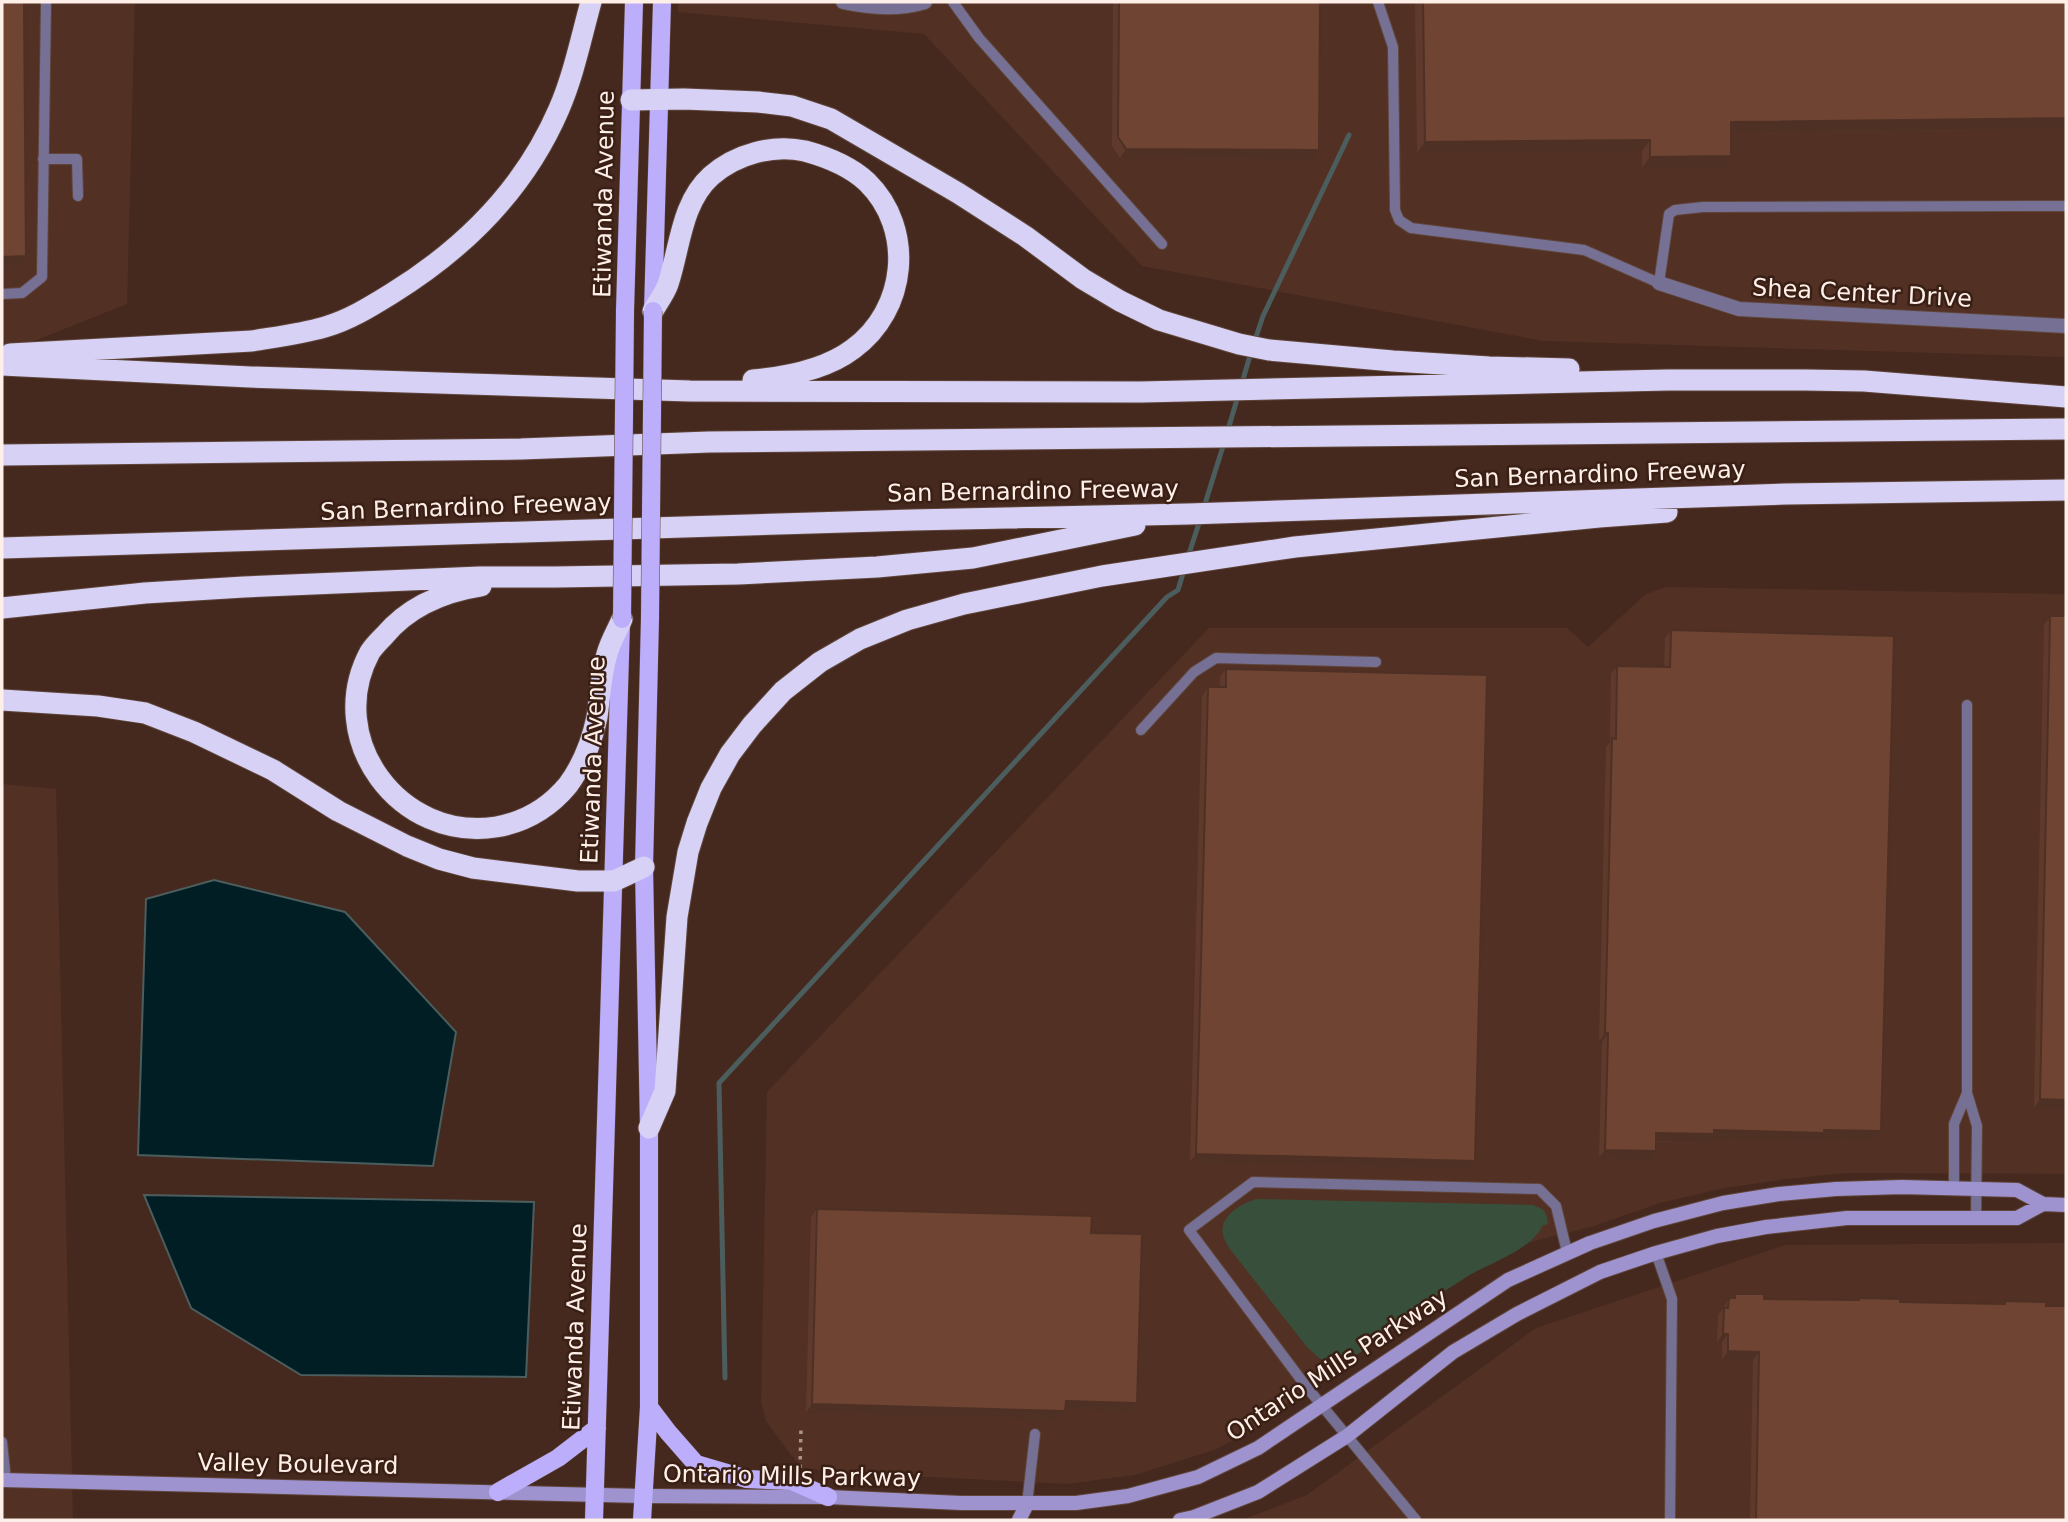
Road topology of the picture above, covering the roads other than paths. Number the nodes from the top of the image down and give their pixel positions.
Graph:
1 (46, 2) edge
2 (591, 2) edge
3 (634, 2) edge
4 (662, 2) edge
5 (843, 2) edge
6 (925, 2) edge
7 (953, 2) edge
8 (1378, 2) edge
9 (659, 99) junction
10 (631, 100) junction
11 (43, 159) junction
12 (78, 196) dead end
13 (2066, 206) edge
14 (1162, 244) dead end
15 (1659, 284) junction
16 (2, 293) edge
17 (653, 311) junction
18 (2066, 326) edge
19 (2, 356) edge
20 (2, 365) edge
21 (1864, 381) junction
22 (660, 389) junction
23 (2066, 397) edge
24 (2066, 429) edge
25 (2, 455) edge
26 (2066, 490) edge
27 (1786, 494) junction
28 (1188, 514) junction
29 (2, 548) edge
30 (556, 577) junction
31 (2, 608) edge
32 (622, 620) junction
33 (1376, 662) dead end
34 (2, 700) edge
35 (1967, 705) dead end
36 (1141, 730) dead end
37 (644, 867) junction
38 (614, 881) junction
39 (1967, 1093) junction
40 (649, 1128) junction
41 (1976, 1188) junction
42 (1954, 1189) junction
43 (2043, 1204) junction
44 (2066, 1205) edge
45 (1976, 1217) junction
46 (1567, 1252) junction
47 (1656, 1253) junction
48 (649, 1407) junction
49 (1322, 1407) junction
50 (597, 1428) junction
51 (1035, 1434) dead end
52 (1347, 1436) junction
53 (2, 1442) edge
54 (4, 1480) edge
55 (498, 1492) junction
56 (594, 1494) junction
57 (643, 1496) junction
58 (828, 1497) junction
59 (1027, 1504) junction
60 (594, 1520) edge
61 (642, 1520) edge
62 (1019, 1520) edge
63 (1180, 1520) edge
64 (1416, 1520) edge
65 (1670, 1520) edge

1 - 11 lane
2 - 19 highway
3 - 10 main road, Etiwanda Avenue
4 - 9 main road, Etiwanda Avenue
5 - 6 street
7 - 14 lane
8 - 15 lane
9 - 10 highway
9 - 17 main road, Etiwanda Avenue
9 - 21 highway
10 - 32 main road, Etiwanda Avenue, bridge
11 - 12 lane
11 - 16 lane
13 - 15 lane
15 - 18 street, Shea Center Drive
17 - 22 highway
17 - 37 main road, Etiwanda Avenue, bridge
20 - 22 highway
21 - 22 highway
21 - 23 highway
24 - 25 highway, San Bernardino Freeway
26 - 27 highway, San Bernardino Freeway
27 - 28 highway, San Bernardino Freeway
27 - 40 highway
28 - 29 highway, San Bernardino Freeway
28 - 30 highway
30 - 31 highway
30 - 32 highway
32 - 38 main road, Etiwanda Avenue
33 - 36 lane
34 - 38 highway
35 - 39 lane
37 - 38 highway
37 - 40 main road, Etiwanda Avenue
38 - 50 main road, Etiwanda Avenue
39 - 41 lane
39 - 42 lane
40 - 48 main road, Etiwanda Avenue
41 - 42 main road, Ontario Mills Parkway
41 - 43 main road, Ontario Mills Parkway
41 - 45 lane
42 - 46 main road, Ontario Mills Parkway
43 - 44 main road, Ontario Mills Parkway
43 - 45 main road, Ontario Mills Parkway
45 - 47 main road, Ontario Mills Parkway
46 - 49 main road, Ontario Mills Parkway
46 - 49 lane
47 - 52 main road, Ontario Mills Parkway
47 - 65 lane
48 - 57 main road, Etiwanda Avenue
48 - 58 main road
49 - 52 lane
49 - 59 main road, Ontario Mills Parkway
50 - 55 main road
50 - 56 main road, Etiwanda Avenue
51 - 59 lane
52 - 63 main road, Ontario Mills Parkway
52 - 64 lane
53 - 54 lane
54 - 55 main road, Valley Boulevard
55 - 56 main road, Valley Boulevard
56 - 57 main road, Ontario Mills Parkway
56 - 60 main road, Etiwanda Avenue
57 - 58 main road, Ontario Mills Parkway
57 - 61 main road, Etiwanda Avenue
58 - 59 main road, Ontario Mills Parkway
59 - 62 main road

